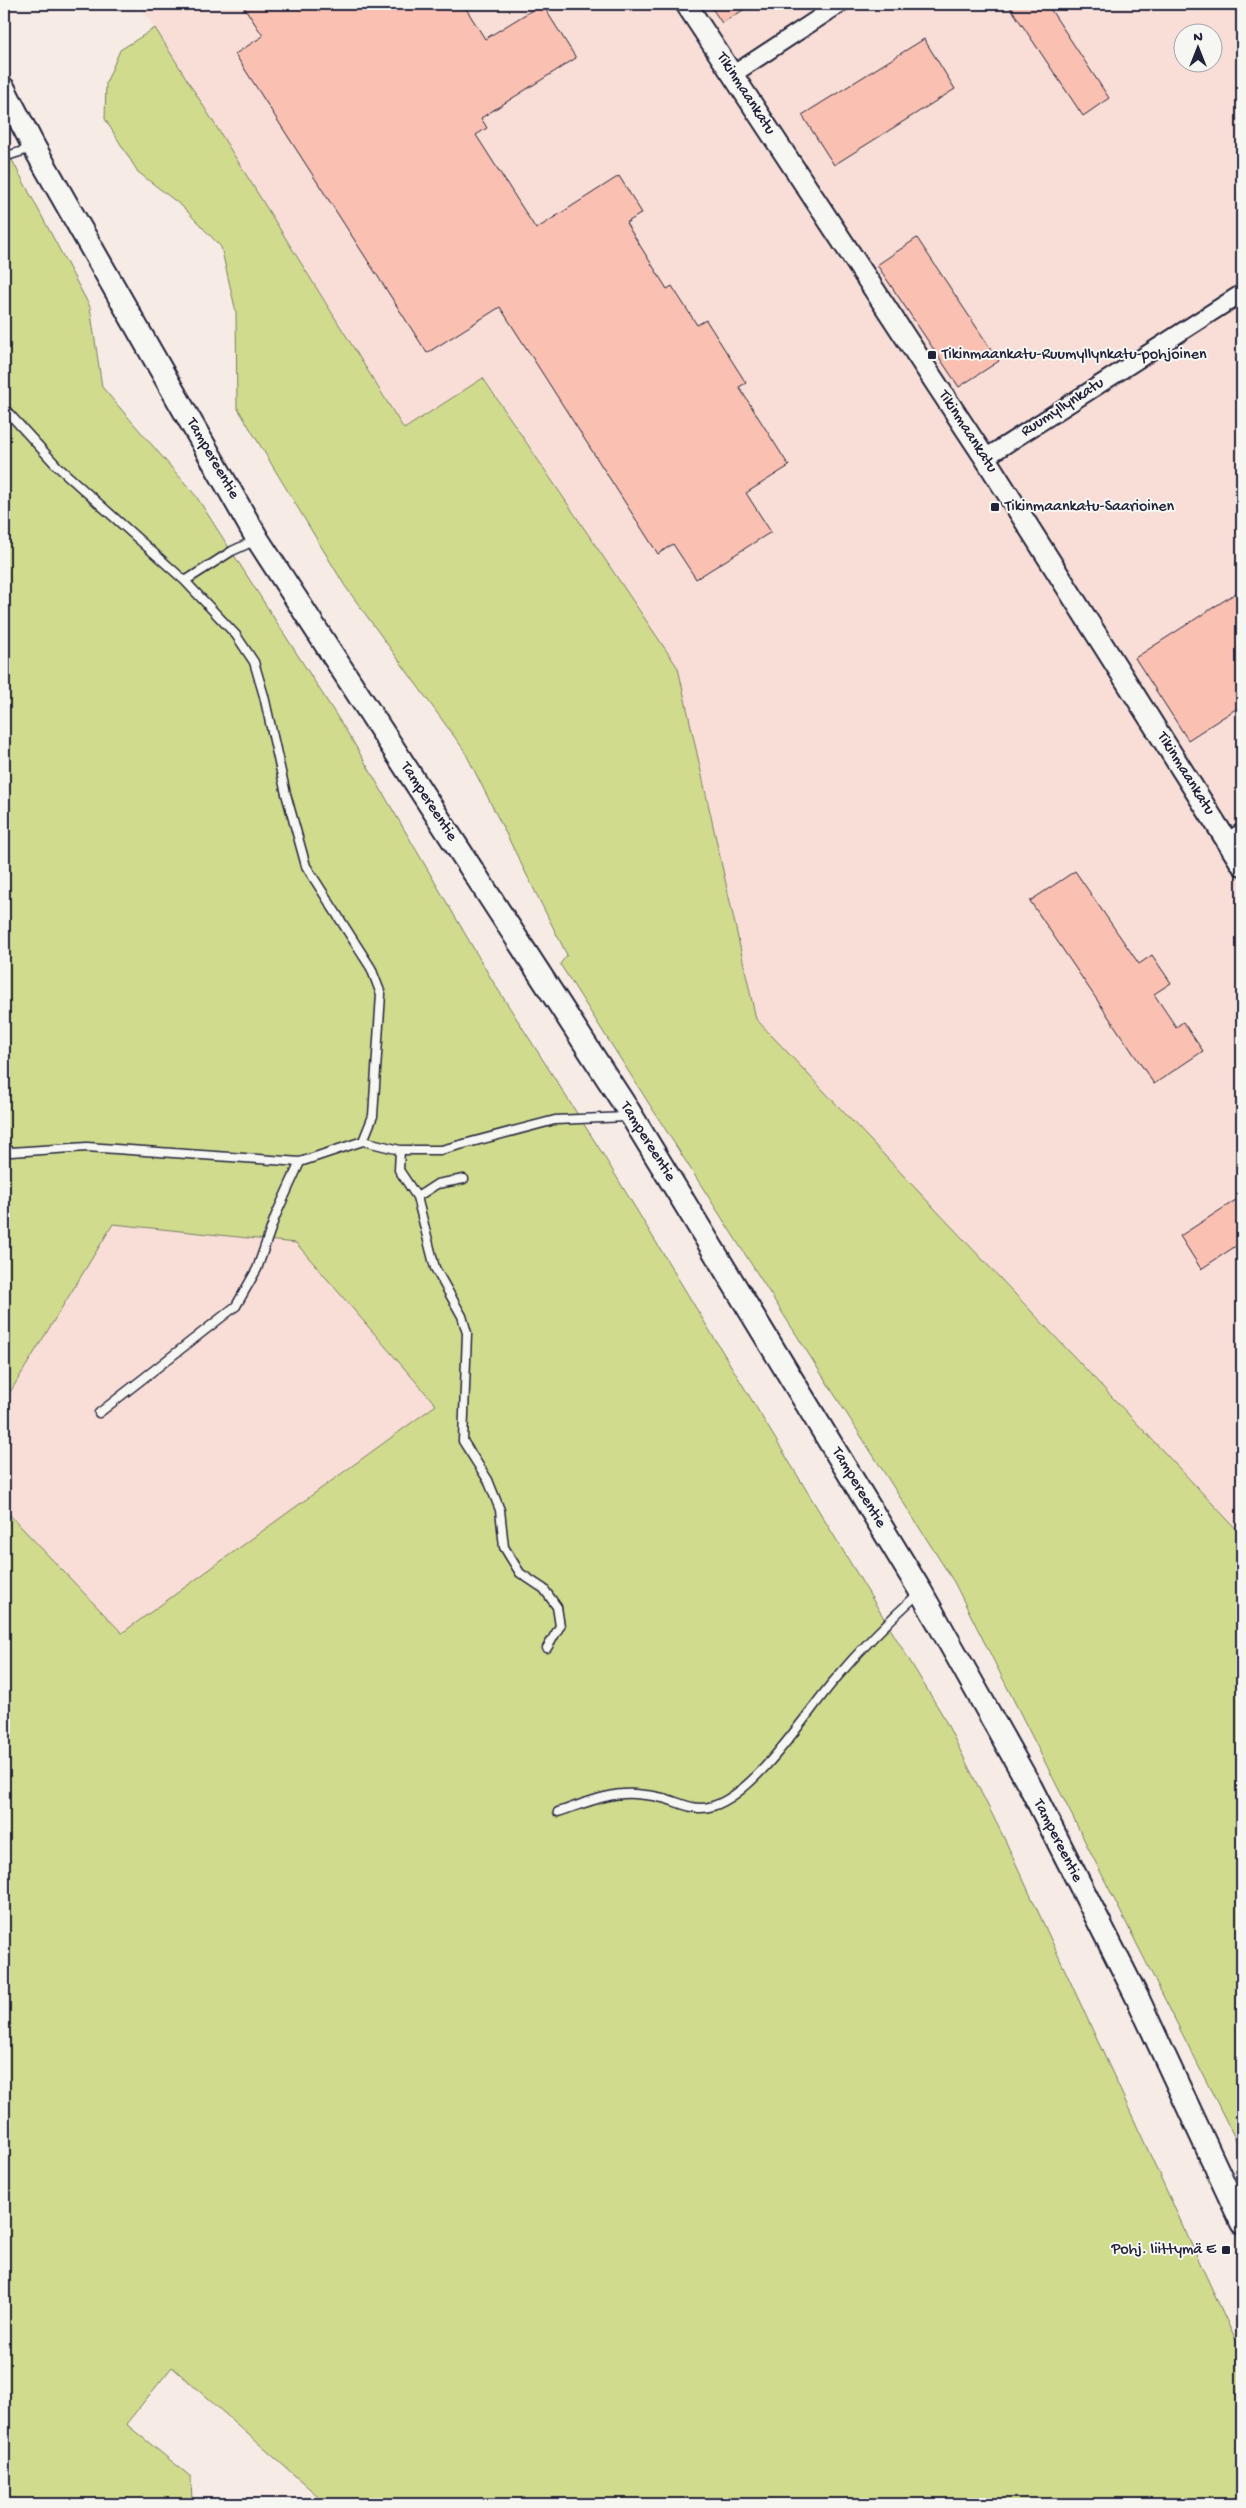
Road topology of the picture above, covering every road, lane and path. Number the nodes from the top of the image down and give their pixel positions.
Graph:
1 (686, 4) edge
2 (840, 4) edge
3 (732, 75) junction
4 (4, 89) edge
5 (34, 147) junction
6 (4, 157) edge
7 (1242, 293) edge
8 (4, 408) edge
9 (985, 458) junction
10 (258, 540) junction
11 (185, 581) junction
12 (1235, 836) edge
13 (1242, 865) edge
14 (632, 1116) junction
15 (363, 1141) junction
16 (4, 1146) edge
17 (400, 1150) junction
18 (300, 1162) junction
19 (464, 1179) dead end
20 (417, 1197) junction
21 (98, 1414) dead end
22 (921, 1592) junction
23 (548, 1648) dead end
24 (558, 1812) dead end
25 (1242, 2223) edge

1 - 3 street, Tikinmaankatu
2 - 3 street
3 - 9 street, Tikinmaankatu
4 - 5 main road, Tampereentie
5 - 6 lane
5 - 10 main road, Tampereentie
7 - 9 street, Ruumyllynkatu
8 - 11 lane
9 - 12 street, Tikinmaankatu
10 - 11 lane
10 - 14 main road, Tampereentie
11 - 15 lane
12 - 13 street, Tikinmaankatu
14 - 17 lane
14 - 22 main road, Tampereentie
15 - 17 lane
15 - 18 lane
16 - 18 lane
17 - 20 lane
18 - 21 lane
19 - 20 lane
20 - 23 lane
22 - 24 lane
22 - 25 main road, Tampereentie

